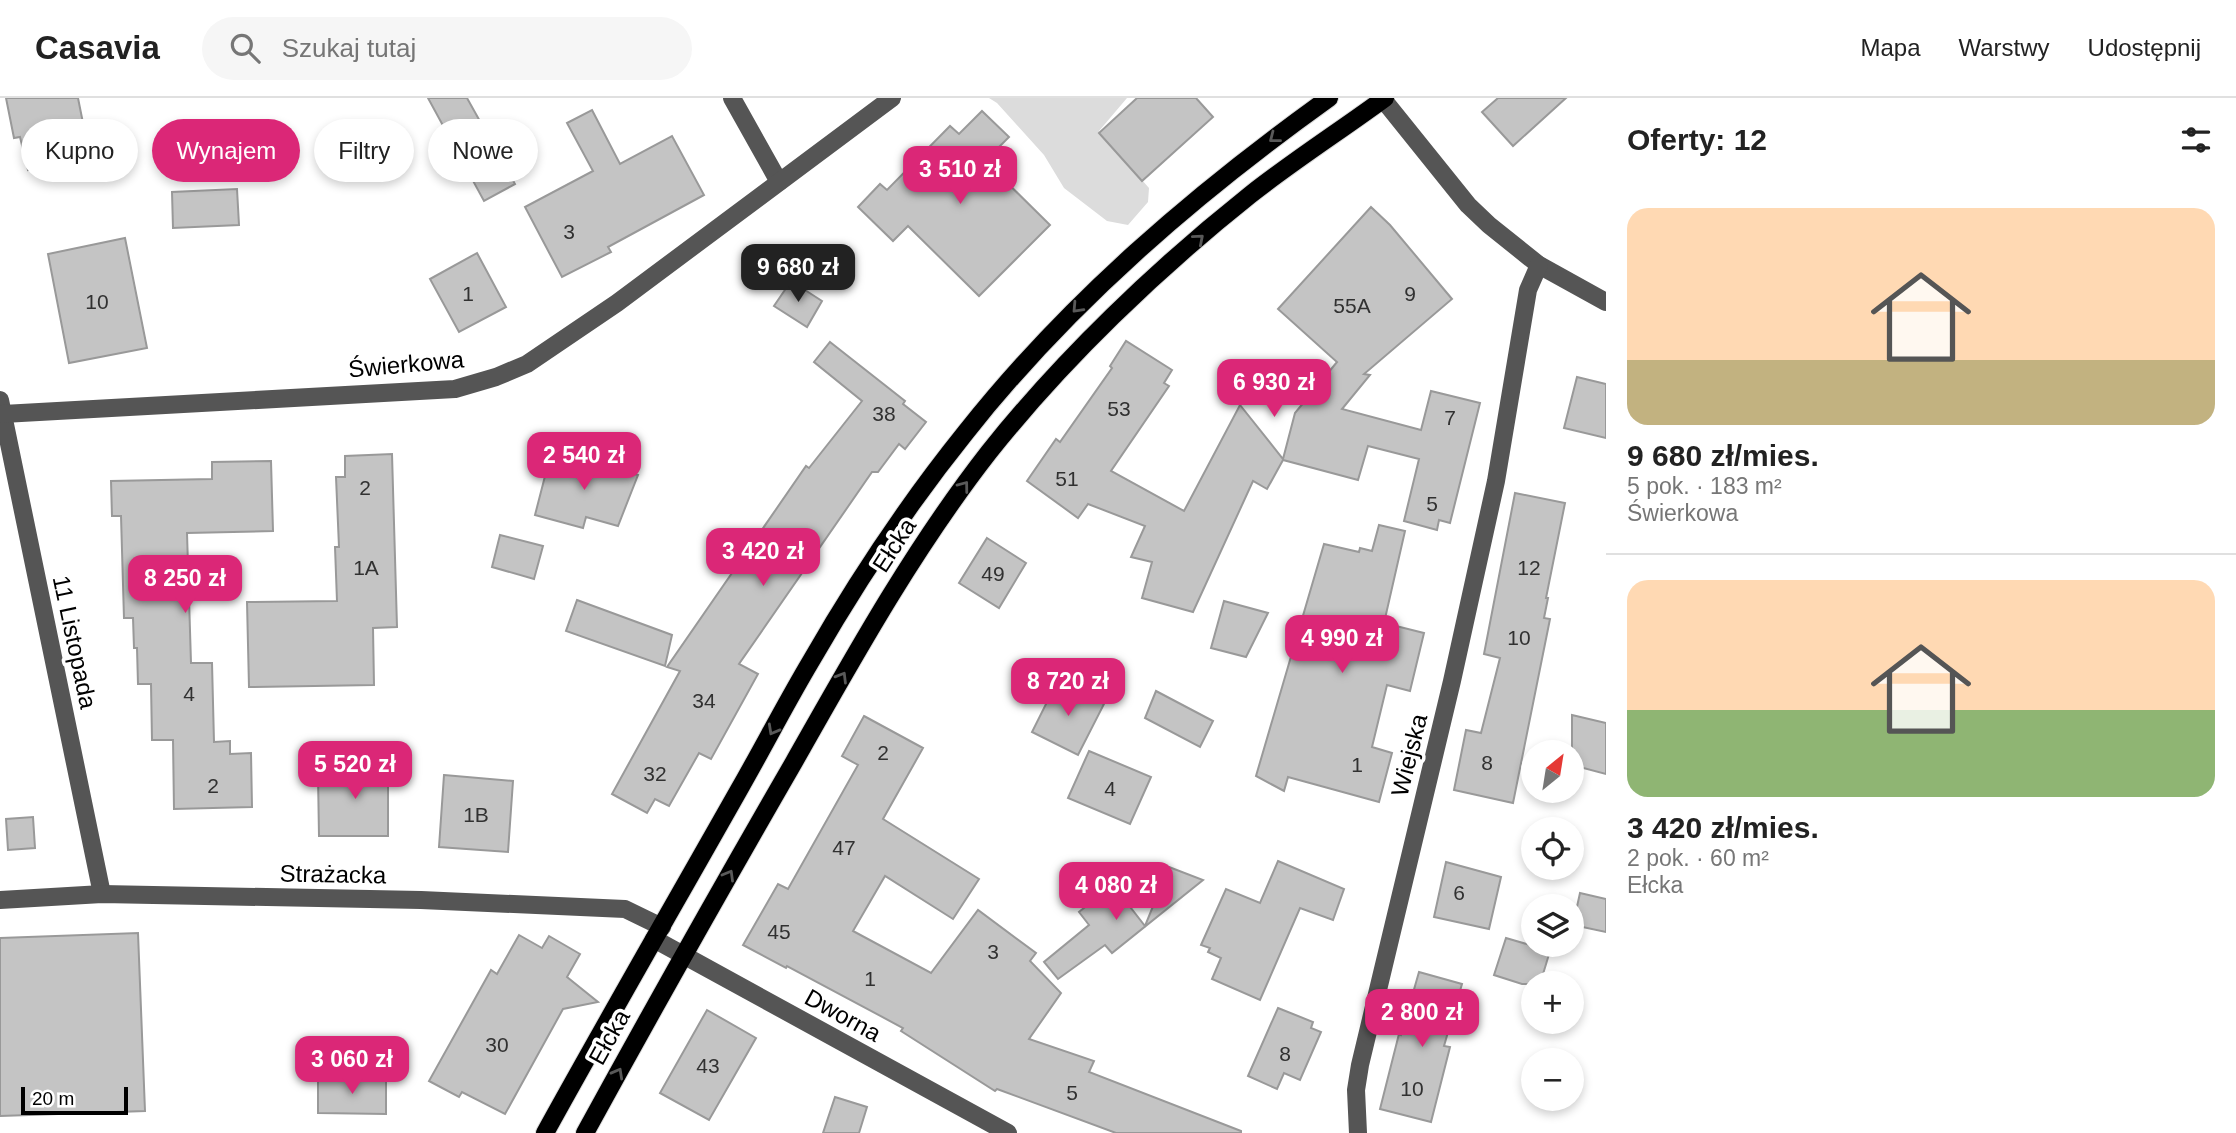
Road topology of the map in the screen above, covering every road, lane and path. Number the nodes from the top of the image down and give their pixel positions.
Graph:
1 (732, 98) edge
2 (892, 98) edge
3 (1329, 98) edge
4 (1383, 98) edge
5 (779, 182) junction
6 (1539, 265) junction
7 (1606, 302) edge
8 (1, 407) edge
9 (102, 894) junction
10 (0, 900) edge
11 (658, 933) junction
12 (683, 955) junction
13 (545, 1133) edge
14 (585, 1133) edge
15 (1008, 1133) edge
16 (1358, 1133) edge

1 - 5 street
2 - 5 street, Świerkowa
3 -> 11 main road, Ełcka
4 - 6 street
12 -> 4 main road, Ełcka
5 - 8 street, Świerkowa
6 - 7 street
6 - 16 street, Wiejska
8 - 9 street, 11 Listopada
9 - 10 street, Strażacka
9 - 11 street, Strażacka
11 - 12 street, Dworna
11 - 13 main road, Ełcka
14 -> 12 main road, Ełcka
12 - 15 street, Dworna

